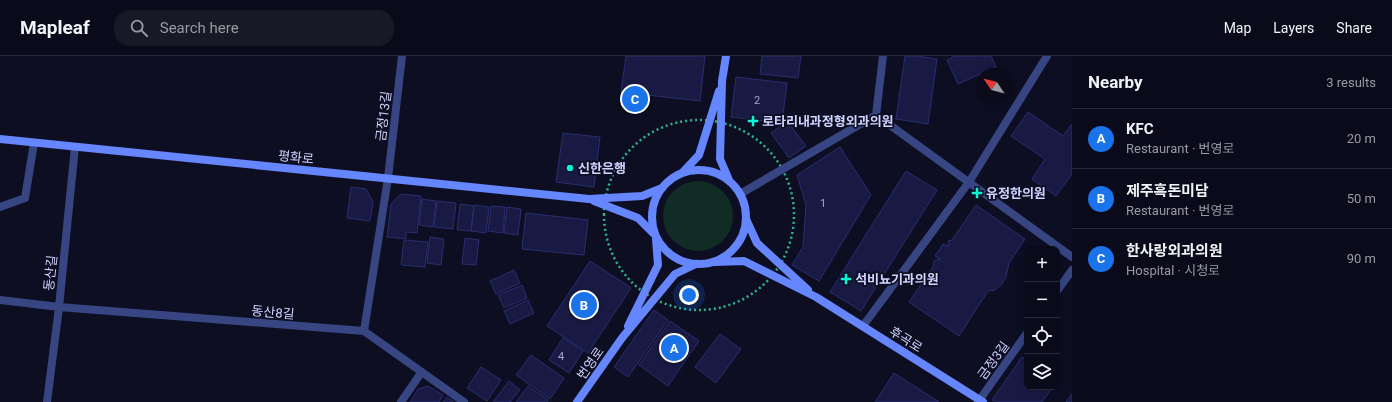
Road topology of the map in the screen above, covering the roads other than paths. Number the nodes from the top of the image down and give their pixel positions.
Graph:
1 (402, 56) edge
2 (726, 56) edge
3 (883, 56) edge
4 (1047, 56) edge
5 (722, 81) junction
6 (876, 115) junction
7 (0, 139) edge
8 (34, 143) junction
9 (75, 147) junction
10 (683, 172) junction
11 (388, 178) junction
12 (729, 180) junction
13 (969, 182) junction
14 (662, 188) junction
15 (740, 194) junction
16 (605, 202) junction
17 (0, 207) edge
18 (746, 219) junction
19 (656, 236) junction
20 (1072, 257) edge
21 (715, 262) junction
22 (696, 264) junction
23 (1072, 270) edge
24 (1060, 287) edge
25 (816, 297) junction
26 (0, 300) edge
27 (59, 307) junction
28 (864, 326) junction
29 (364, 331) junction
30 (1024, 337) edge
31 (622, 338) junction
32 (421, 373) junction
33 (980, 401) edge
34 (46, 402) edge
35 (401, 402) edge
36 (464, 402) edge
37 (577, 402) edge

1 - 11 street, 금정13길
2 - 5 street
3 - 6 street
4 - 13 street
5 - 10 street
5 - 12 street
6 - 13 street
6 - 15 street
7 - 8 street, 평화로
8 - 9 street, 평화로
8 - 17 street
9 - 11 street, 평화로
9 - 27 street, 동산길
10 - 12 street
10 - 14 street
11 - 16 street, 평화로
11 - 29 street, 금정13길
12 - 15 street
13 - 20 street
13 - 28 street
14 - 16 street
14 - 19 street
15 - 18 street
16 - 19 street, 평화로
18 - 21 street
18 - 25 street
19 - 22 street
19 - 31 street
21 - 22 street
21 - 25 street
22 - 31 street
23 - 24 street
25 - 28 street, 후곡로
26 - 27 street, 동산8길
27 - 29 street, 동산8길
27 - 34 street, 동산길
28 - 33 street, 후곡로
29 - 32 street
30 - 33 street, 금정3길
31 - 37 street, 번영로
32 - 35 street
32 - 36 street

